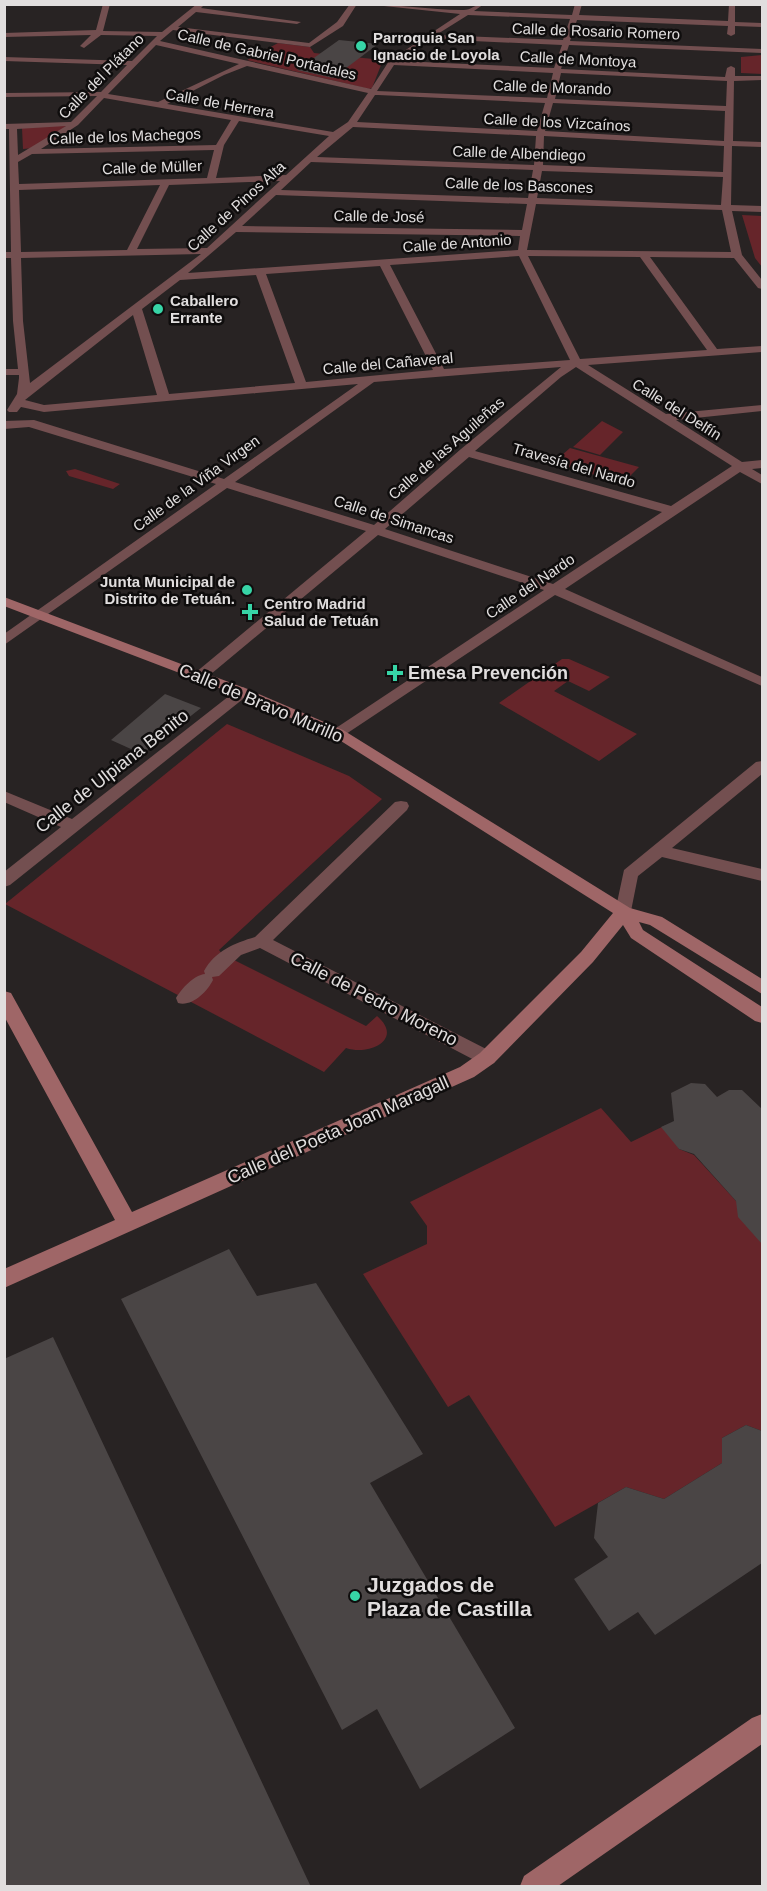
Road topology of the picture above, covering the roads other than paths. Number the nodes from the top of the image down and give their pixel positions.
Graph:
1 (107, 4) edge
2 (354, 4) edge
3 (368, 4) edge
4 (481, 4) edge
5 (579, 4) edge
6 (732, 4) edge
7 (199, 7) edge
8 (468, 13) junction
9 (575, 17) junction
10 (297, 22) dead end
11 (731, 24) junction
12 (762, 26) edge
13 (171, 28) junction
14 (99, 33) junction
15 (164, 34) junction
16 (4, 35) edge
17 (428, 37) junction
18 (154, 42) junction
19 (567, 44) junction
20 (84, 46) dead end
21 (731, 51) junction
22 (762, 51) edge
23 (4, 59) edge
24 (132, 63) junction
25 (247, 63) junction
26 (392, 63) junction
27 (557, 70) junction
28 (731, 78) junction
29 (762, 78) edge
30 (374, 92) junction
31 (4, 95) edge
32 (99, 95) junction
33 (548, 101) junction
34 (156, 105) junction
35 (729, 109) junction
36 (235, 120) junction
37 (68, 123) dead end
38 (351, 124) junction
39 (9, 128) edge
40 (335, 135) junction
41 (540, 135) junction
42 (727, 144) junction
43 (762, 145) edge
44 (219, 147) junction
45 (32, 152) junction
46 (311, 159) junction
47 (14, 161) junction
48 (538, 168) junction
49 (727, 175) junction
50 (290, 178) junction
51 (212, 180) junction
52 (166, 181) junction
53 (11, 189) edge
54 (274, 192) junction
55 (530, 201) junction
56 (726, 207) junction
57 (762, 209) edge
58 (234, 229) junction
59 (524, 233) junction
60 (131, 251) junction
61 (210, 251) junction
62 (642, 252) junction
63 (522, 254) junction
64 (4, 255) edge
65 (16, 255) junction
66 (737, 255) junction
67 (384, 263) junction
68 (260, 272) junction
69 (179, 276) junction
70 (762, 286) edge
71 (136, 308) junction
72 (18, 321) junction
73 (4, 322) edge
74 (762, 349) edge
75 (714, 352) junction
76 (576, 362) junction
77 (4, 372) edge
78 (23, 372) junction
79 (440, 373) junction
80 (370, 380) junction
81 (302, 386) junction
82 (20, 398) junction
83 (164, 398) junction
84 (762, 408) edge
85 (44, 409) junction
86 (665, 418) junction
87 (30, 423) junction
88 (4, 424) edge
89 (465, 452) junction
90 (762, 464) edge
91 (740, 466) junction
92 (762, 480) edge
93 (224, 483) junction
94 (673, 510) junction
95 (376, 530) junction
96 (554, 589) junction
97 (4, 601) edge
98 (42, 615) junction
99 (4, 641) edge
100 (200, 676) junction
101 (762, 682) edge
102 (243, 692) junction
103 (338, 733) junction
104 (762, 766) edge
105 (4, 796) edge
106 (401, 807) dead end
107 (73, 826) junction
108 (657, 850) junction
109 (762, 875) edge
110 (4, 881) edge
111 (624, 912) junction
112 (261, 942) junction
113 (762, 987) edge
114 (4, 998) edge
115 (185, 998) dead end
116 (762, 1016) edge
117 (487, 1058) junction
118 (128, 1224) junction
119 (4, 1279) edge
120 (762, 1728) edge
121 (534, 1887) edge

1 - 14 street
2 - 13 street
3 - 8 street
4 - 8 street, Calle de Pinos Alta
5 - 9 street
6 - 11 street
7 - 10 street
7 - 13 street, Calle del Plátano
8 - 9 street
8 - 17 street, Calle de Pinos Alta
9 - 11 street
9 - 19 street
11 - 12 street
11 - 21 street
13 - 15 street, Calle del Plátano
14 - 15 street
14 - 16 street
14 - 20 street
15 - 18 street, Calle del Plátano
17 - 19 street, Calle de Rosario Romero
17 - 26 street, Calle de Pinos Alta
18 - 24 street, Calle del Plátano
18 - 25 street, Calle de Gabriel Portadales
19 - 21 street, Calle de Rosario Romero
19 - 27 street
21 - 22 street, Calle de Rosario Romero
21 - 28 street
23 - 24 street
24 - 32 street, Calle del Plátano
25 - 30 street, Calle de Gabriel Portadales
25 - 34 street
26 - 27 street, Calle de Montoya
26 - 30 street, Calle de Pinos Alta
27 - 28 street, Calle de Montoya
27 - 33 street
28 - 29 street, Calle de Montoya
28 - 35 street
30 - 33 street, Calle de Morando
30 - 38 street, Calle de Pinos Alta
31 - 32 street, Calle de Herrera
32 - 34 street, Calle de Herrera
32 - 45 street, Calle del Plátano
33 - 35 street, Calle de Morando
33 - 41 street
34 - 36 street, Calle de Herrera
35 - 42 street
36 - 40 street, Calle de Herrera
36 - 44 street
37 - 39 street
38 - 40 street, Calle de Pinos Alta
38 - 41 street, Calle de los Vizcaínos
39 - 47 street
40 - 46 street, Calle de Pinos Alta
41 - 42 street, Calle de los Vizcaínos
41 - 48 street
42 - 43 street, Calle de los Vizcaínos
42 - 49 street
44 - 45 street, Calle de los Machegos
44 - 51 street
45 - 47 street, Calle del Plátano
46 - 48 street, Calle de Albendiego
46 - 50 street, Calle de Pinos Alta
47 - 53 street
48 - 49 street, Calle de Albendiego
48 - 55 street
49 - 56 street
50 - 51 street, Calle de Müller
50 - 54 street, Calle de Pinos Alta
51 - 52 street, Calle de Müller
52 - 53 street, Calle de Müller
52 - 60 street
53 - 65 street
54 - 55 street, Calle de los Bascones
54 - 58 street, Calle de Pinos Alta
55 - 56 street, Calle de los Bascones
55 - 59 street
56 - 57 street, Calle de los Bascones
56 - 66 street
58 - 59 street, Calle de José
58 - 61 street, Calle de Pinos Alta
59 - 63 street
60 - 61 street
60 - 65 street
61 - 69 street, Calle de Pinos Alta
62 - 63 street, Calle de Antonio
62 - 66 street, Calle de Antonio
62 - 75 street
63 - 67 street, Calle de Antonio
63 - 76 street
64 - 65 street
65 - 72 street
66 - 70 street
67 - 68 street, Calle de Antonio
67 - 79 street
68 - 69 street, Calle de Antonio
68 - 81 street
69 - 71 street, Calle de Pinos Alta
71 - 82 street, Calle de Pinos Alta
71 - 83 street
72 - 73 street
72 - 78 street
74 - 75 street, Calle del Cañaveral
75 - 76 street, Calle del Cañaveral
76 - 79 street, Calle del Cañaveral
76 - 86 street, Calle del Delfín
76 - 89 street, Calle de las Aguileñas
77 - 78 street
78 - 82 street
79 - 80 street, Calle del Cañaveral
80 - 81 street, Calle del Cañaveral
80 - 93 street, Calle de la Viña Virgen
81 - 83 street, Calle del Cañaveral
82 - 85 street, Calle del Cañaveral
82 - 88 street, Calle de Pinos Alta
83 - 85 street, Calle del Cañaveral
84 - 86 street
85 - 87 street
86 - 91 street, Calle del Delfín
87 - 88 street, Calle de Simancas
87 - 93 street, Calle de Simancas
89 - 94 street, Travesía del Nardo
89 - 95 street, Calle de las Aguileñas
90 - 91 street
91 - 92 street, Calle del Delfín
91 - 94 street, Calle del Nardo
93 - 95 street, Calle de Simancas
93 - 98 street, Calle de la Viña Virgen
94 - 96 street, Calle del Nardo
95 - 96 street, Calle de Simancas
95 - 100 street, Calle de las Aguileñas
96 - 101 street, Calle de Simancas
96 - 103 street, Calle del Nardo
97 - 98 main road, Calle de Bravo Murillo
98 - 99 street, Calle de la Viña Virgen
98 - 100 main road, Calle de Bravo Murillo
100 - 102 main road, Calle de Bravo Murillo
102 - 103 main road, Calle de Bravo Murillo
102 - 107 street, Calle de Ulpiana Benito
103 - 111 main road, Calle de Bravo Murillo
104 - 108 street
105 - 107 street
106 - 112 street
107 - 110 street, Calle de Ulpiana Benito
108 - 109 street
108 - 111 street
111 - 113 main road, Calle de Bravo Murillo
111 - 116 main road, Calle de Bravo Murillo
111 - 117 main road, Calle del Poeta Joan Maragall
112 - 115 street
112 - 117 street, Calle de Pedro Moreno
114 - 118 main road
117 - 118 main road, Calle del Poeta Joan Maragall
118 - 119 main road, Calle del Poeta Joan Maragall
120 - 121 main road

